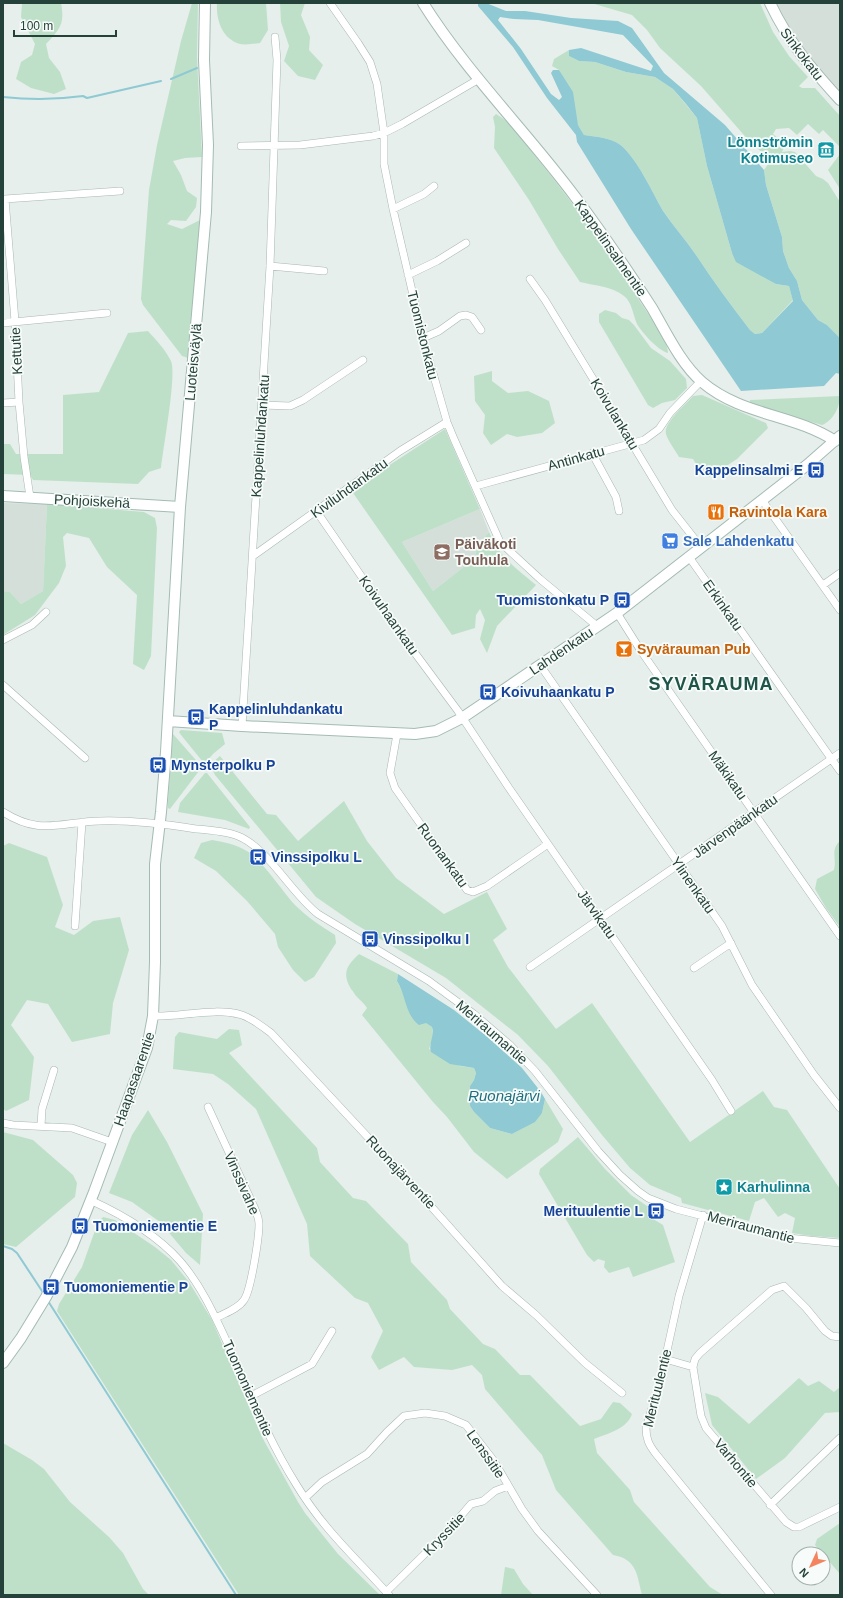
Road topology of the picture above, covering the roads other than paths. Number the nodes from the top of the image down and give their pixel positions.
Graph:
1 (205, 3) edge
2 (330, 3) edge
3 (423, 3) edge
4 (770, 3) edge
5 (275, 37) dead end
6 (480, 79) junction
7 (840, 100) edge
8 (384, 133) junction
9 (241, 146) dead end
10 (274, 146) junction
11 (434, 186) dead end
12 (120, 191) dead end
13 (393, 209) junction
14 (466, 243) dead end
15 (270, 266) junction
16 (324, 271) dead end
17 (408, 275) junction
18 (530, 279) dead end
19 (107, 313) dead end
20 (15, 321) junction
21 (3, 322) edge
22 (481, 330) dead end
23 (423, 338) junction
24 (363, 360) dead end
25 (701, 381) junction
26 (19, 402) junction
27 (3, 403) edge
28 (262, 405) junction
29 (447, 422) junction
30 (837, 439) edge
31 (632, 442) junction
32 (592, 453) junction
33 (476, 486) junction
34 (3, 496) edge
35 (30, 497) junction
36 (762, 500) junction
37 (180, 507) junction
38 (619, 511) dead end
39 (317, 512) junction
40 (701, 547) junction
41 (253, 556) junction
42 (689, 557) junction
43 (840, 573) edge
44 (823, 585) junction
45 (840, 610) edge
46 (46, 612) dead end
47 (617, 613) junction
48 (597, 626) junction
49 (3, 640) edge
50 (540, 666) junction
51 (3, 685) edge
52 (462, 718) junction
53 (168, 721) junction
54 (242, 726) junction
55 (397, 734) junction
56 (840, 753) edge
57 (85, 758) dead end
58 (832, 759) junction
59 (840, 771) edge
60 (3, 812) edge
61 (755, 812) junction
62 (82, 822) junction
63 (160, 824) junction
64 (548, 844) junction
65 (679, 866) junction
66 (601, 919) junction
67 (74, 926) dead end
68 (840, 936) edge
69 (731, 944) junction
70 (530, 967) dead end
71 (694, 968) dead end
72 (153, 1016) junction
73 (54, 1070) dead end
74 (837, 1098) edge
75 (208, 1107) dead end
76 (840, 1108) edge
77 (731, 1110) dead end
78 (3, 1123) edge
79 (41, 1126) junction
80 (112, 1142) junction
81 (90, 1200) junction
82 (703, 1215) junction
83 (840, 1243) edge
84 (216, 1318) junction
85 (332, 1331) dead end
86 (840, 1337) edge
87 (665, 1360) junction
88 (3, 1363) edge
89 (693, 1367) junction
90 (622, 1393) dead end
91 (251, 1396) junction
92 (840, 1438) edge
93 (508, 1486) junction
94 (305, 1498) junction
95 (770, 1505) junction
96 (840, 1507) edge
97 (388, 1593) edge
98 (598, 1595) edge
99 (770, 1595) edge

1 - 37 main road, Luoteisväylä
2 - 8 street, Tuomistonkatu
3 - 6 main road, Kappelinsalmentie
4 - 7 main road, Sinkokatu
5 - 10 street, Kappelinluhdankatu
6 - 8 street
6 - 25 main road, Kappelinsalmentie
8 - 10 street
8 - 13 street, Tuomistonkatu
9 - 10 street
10 - 15 street, Kappelinluhdankatu
11 - 13 street
12 - 20 street, Kettutie
13 - 17 street, Tuomistonkatu
14 - 17 street
15 - 16 street
15 - 28 street, Kappelinluhdankatu
17 - 23 street, Tuomistonkatu
18 - 31 street, Koivulankatu
19 - 20 street
20 - 21 street
20 - 26 street, Kettutie
22 - 23 street
23 - 29 street, Tuomistonkatu
24 - 28 street
25 - 30 main road, Kappelinsalmentie
25 - 31 street, Antinkatu
26 - 27 street
26 - 35 street, Kettutie
28 - 41 street, Kappelinluhdankatu
29 - 33 street, Tuomistonkatu
29 - 39 street, Kiviluhdankatu
30 - 36 main road, Lahdenkatu
31 - 32 street, Antinkatu
31 - 40 street, Koivulankatu
32 - 33 street, Antinkatu
32 - 38 street
33 - 48 street, Tuomistonkatu
34 - 35 main road, Pohjoiskehä
35 - 37 main road, Pohjoiskehä
36 - 40 main road, Lahdenkatu
36 - 44 street
37 - 53 main road, Luoteisväylä
39 - 41 street, Kiviluhdankatu
39 - 52 street, Koivuhaankatu
40 - 42 main road, Lahdenkatu
41 - 54 street, Kappelinluhdankatu
42 - 47 main road, Lahdenkatu
42 - 58 street, Erkinkatu
43 - 44 street
44 - 45 street
46 - 49 street
47 - 48 main road, Lahdenkatu
47 - 61 street, Mäkikatu
48 - 50 main road, Lahdenkatu
50 - 52 main road, Lahdenkatu
50 - 65 street, Ylinenkatu
51 - 57 street
52 - 55 main road, Lahdenkatu
52 - 64 street, Järvikatu
53 - 54 main road, Lahdenkatu
53 - 63 main road, Haapasaarentie
54 - 55 main road, Lahdenkatu
55 - 64 street, Ruonankatu
56 - 58 street, Järvenpäänkatu
58 - 59 street, Erkinkatu
58 - 61 street, Järvenpäänkatu
60 - 62 street, Meriraumantie
61 - 65 street, Järvenpäänkatu
61 - 68 street, Mäkikatu
62 - 63 street, Meriraumantie
62 - 67 street
63 - 72 main road, Haapasaarentie
63 - 82 street, Meriraumantie
64 - 66 street, Järvikatu
65 - 66 street, Järvenpäänkatu
65 - 69 street, Ylinenkatu
66 - 70 street, Järvenpäänkatu
66 - 77 street, Järvikatu
69 - 71 street
69 - 74 street, Ylinenkatu
72 - 80 main road, Haapasaarentie
72 - 90 street, Ruonajärventie
73 - 79 street
74 - 76 street, Ylinenkatu
75 - 84 street, Vinssivahe
78 - 79 street
79 - 80 street
80 - 81 main road, Haapasaarentie
81 - 84 street, Tuomoniementie
81 - 88 main road, Haapasaarentie
82 - 83 street, Meriraumantie
82 - 87 street, Merituulentie
84 - 91 street, Tuomoniementie
85 - 91 street
86 - 89 street
87 - 89 street
87 - 99 street, Merituulentie
89 - 95 street, Varhontie
91 - 94 street, Tuomoniementie
92 - 95 street
93 - 94 street, Lenssitie
93 - 97 street, Kryssitie
93 - 98 street, Lenssitie
94 - 97 street, Tuomoniementie
95 - 96 street, Varhontie

